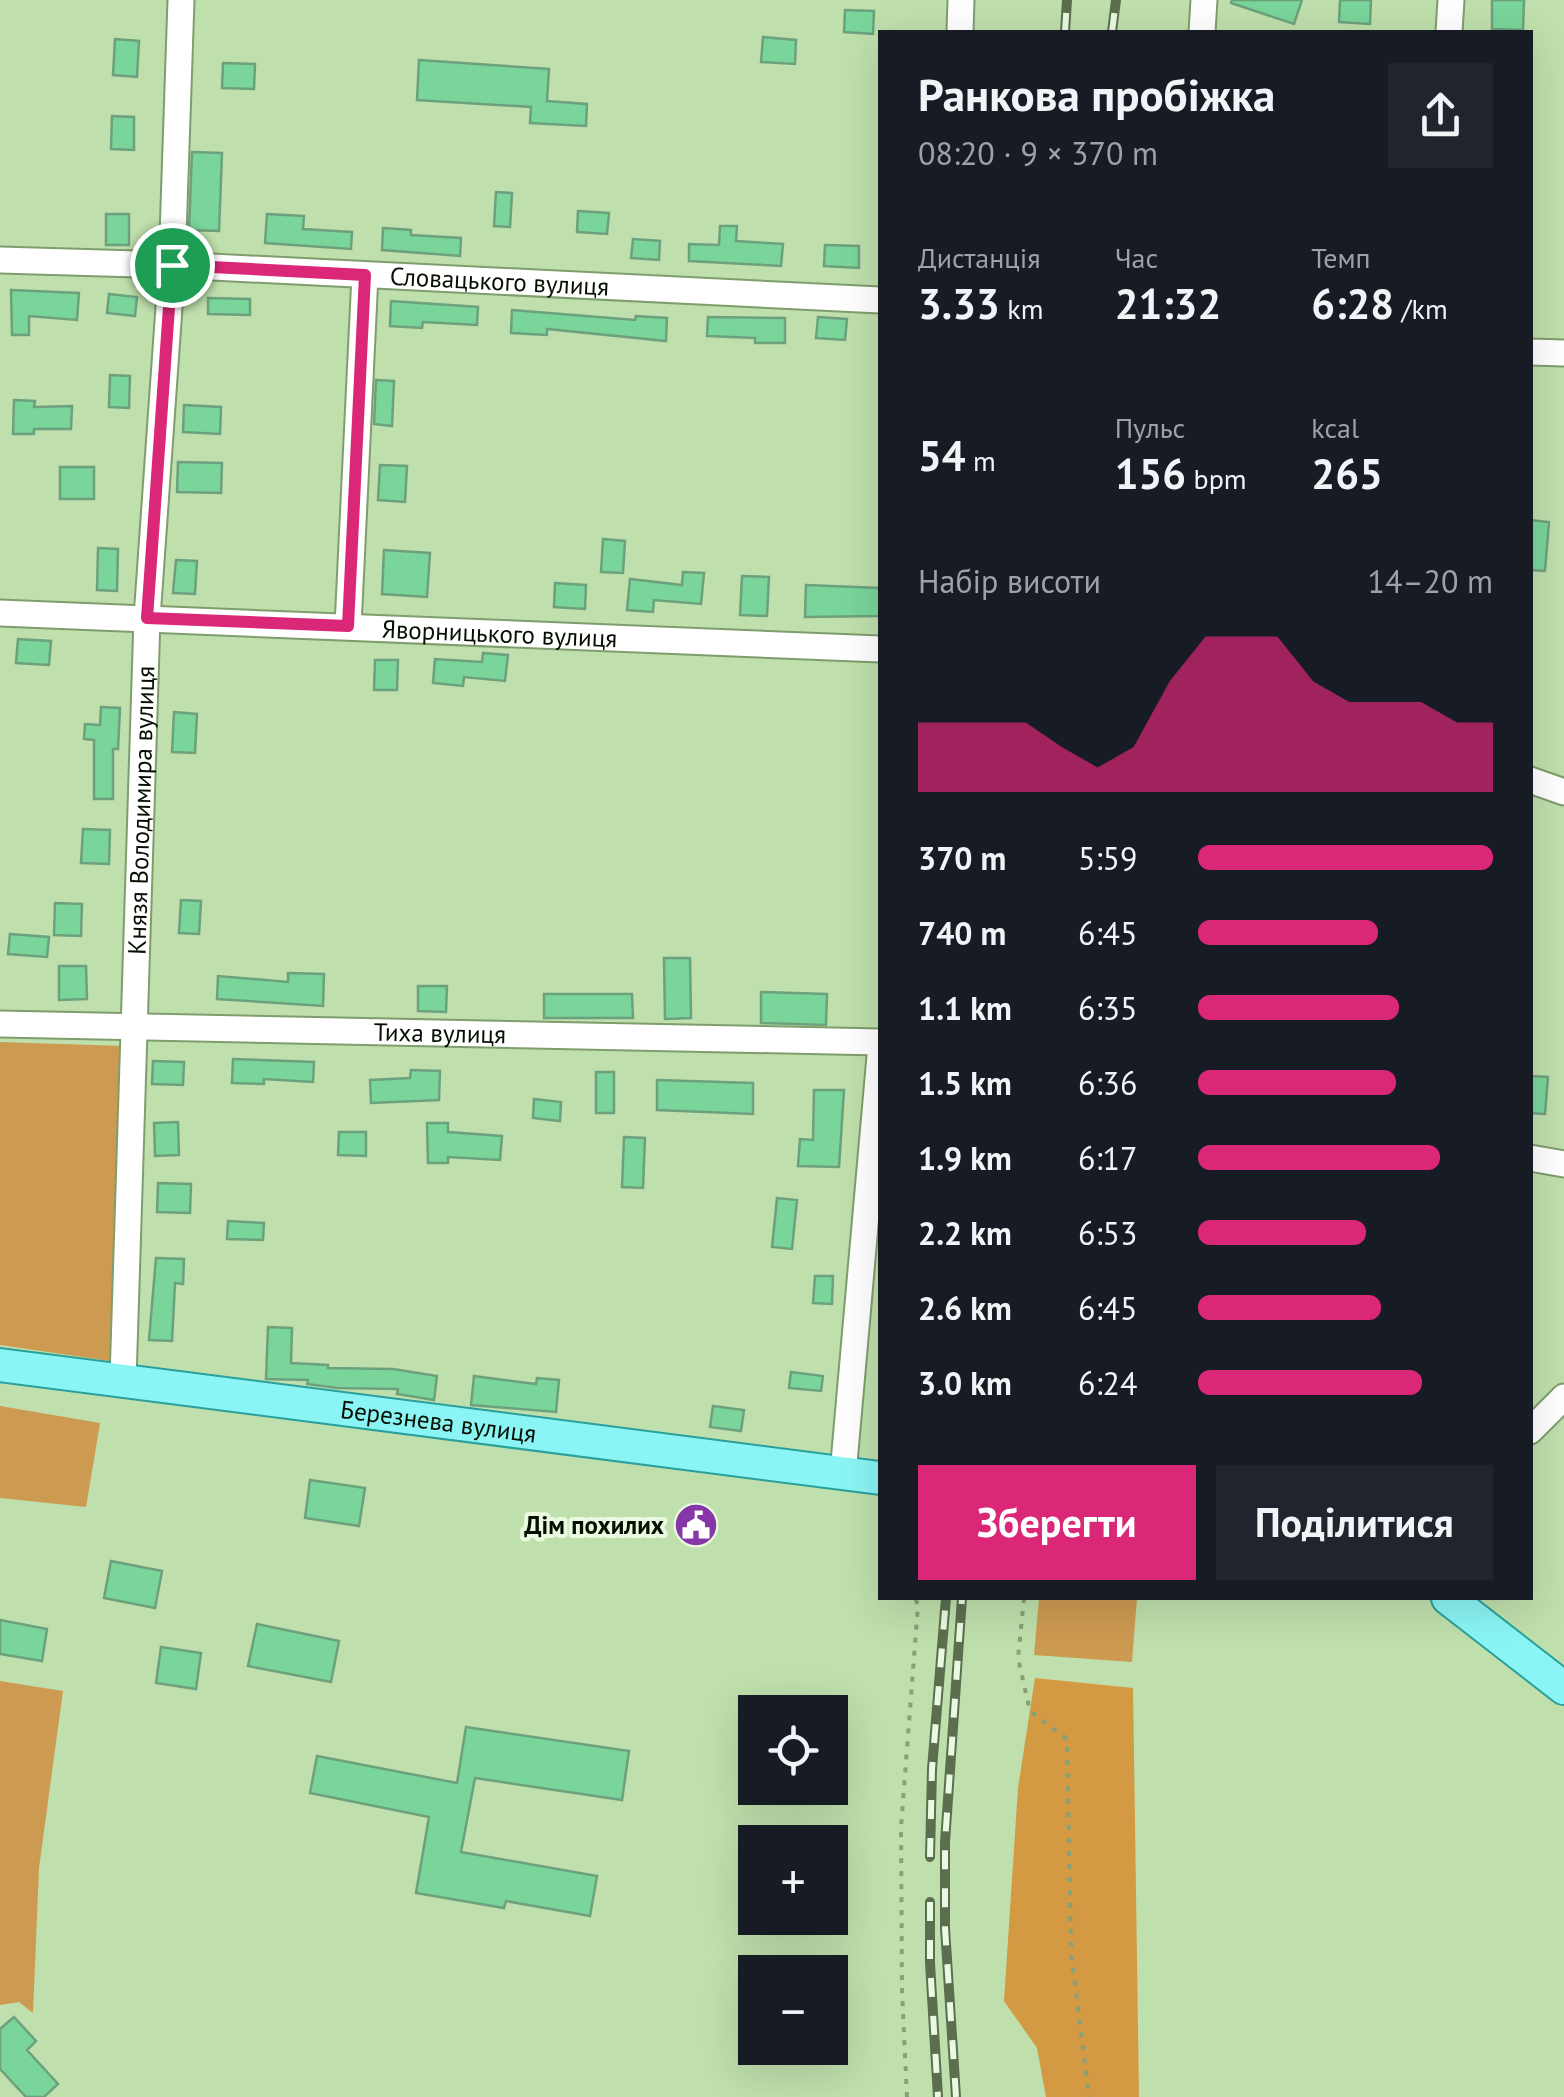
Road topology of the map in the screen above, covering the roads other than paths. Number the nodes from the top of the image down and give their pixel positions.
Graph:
1 (182, 0) edge
2 (961, 0) edge
3 (1204, 0) edge
4 (1450, 0) edge
5 (960, 30) edge
6 (1202, 30) edge
7 (1449, 30) edge
8 (0, 260) edge
9 (172, 265) junction
10 (365, 275) junction
11 (878, 300) edge
12 (1533, 352) edge
13 (1564, 352) edge
14 (0, 613) edge
15 (147, 618) junction
16 (348, 626) junction
17 (878, 649) edge
18 (1533, 781) edge
19 (1564, 792) edge
20 (0, 1024) edge
21 (134, 1029) junction
22 (878, 1042) edge
23 (878, 1079) edge
24 (1533, 1159) edge
25 (1564, 1164) edge
26 (0, 1365) edge
27 (122, 1380) junction
28 (1564, 1398) edge
29 (1533, 1428) edge
30 (843, 1474) junction
31 (878, 1478) edge
32 (1451, 1600) edge
33 (1564, 1688) edge

1 - 9 street, Князя Володимира вулиця
2 - 5 street
3 - 6 street
4 - 7 street
8 - 9 street, Словацького вулиця
9 - 10 street, Словацького вулиця
9 - 15 street, Князя Володимира вулиця
10 - 11 street, Словацького вулиця
10 - 16 street
12 - 13 street
14 - 15 street, Яворницького вулиця
15 - 16 street, Яворницького вулиця
15 - 21 street, Князя Володимира вулиця
16 - 17 street, Яворницького вулиця
18 - 19 street
20 - 21 street, Тиха вулиця
21 - 22 street, Тиха вулиця
21 - 27 street, Князя Володимира вулиця
23 - 30 street
24 - 25 street
26 - 27 main road, Березнева вулиця
27 - 30 main road, Березнева вулиця
28 - 29 street
30 - 31 main road, Березнева вулиця
32 - 33 main road

